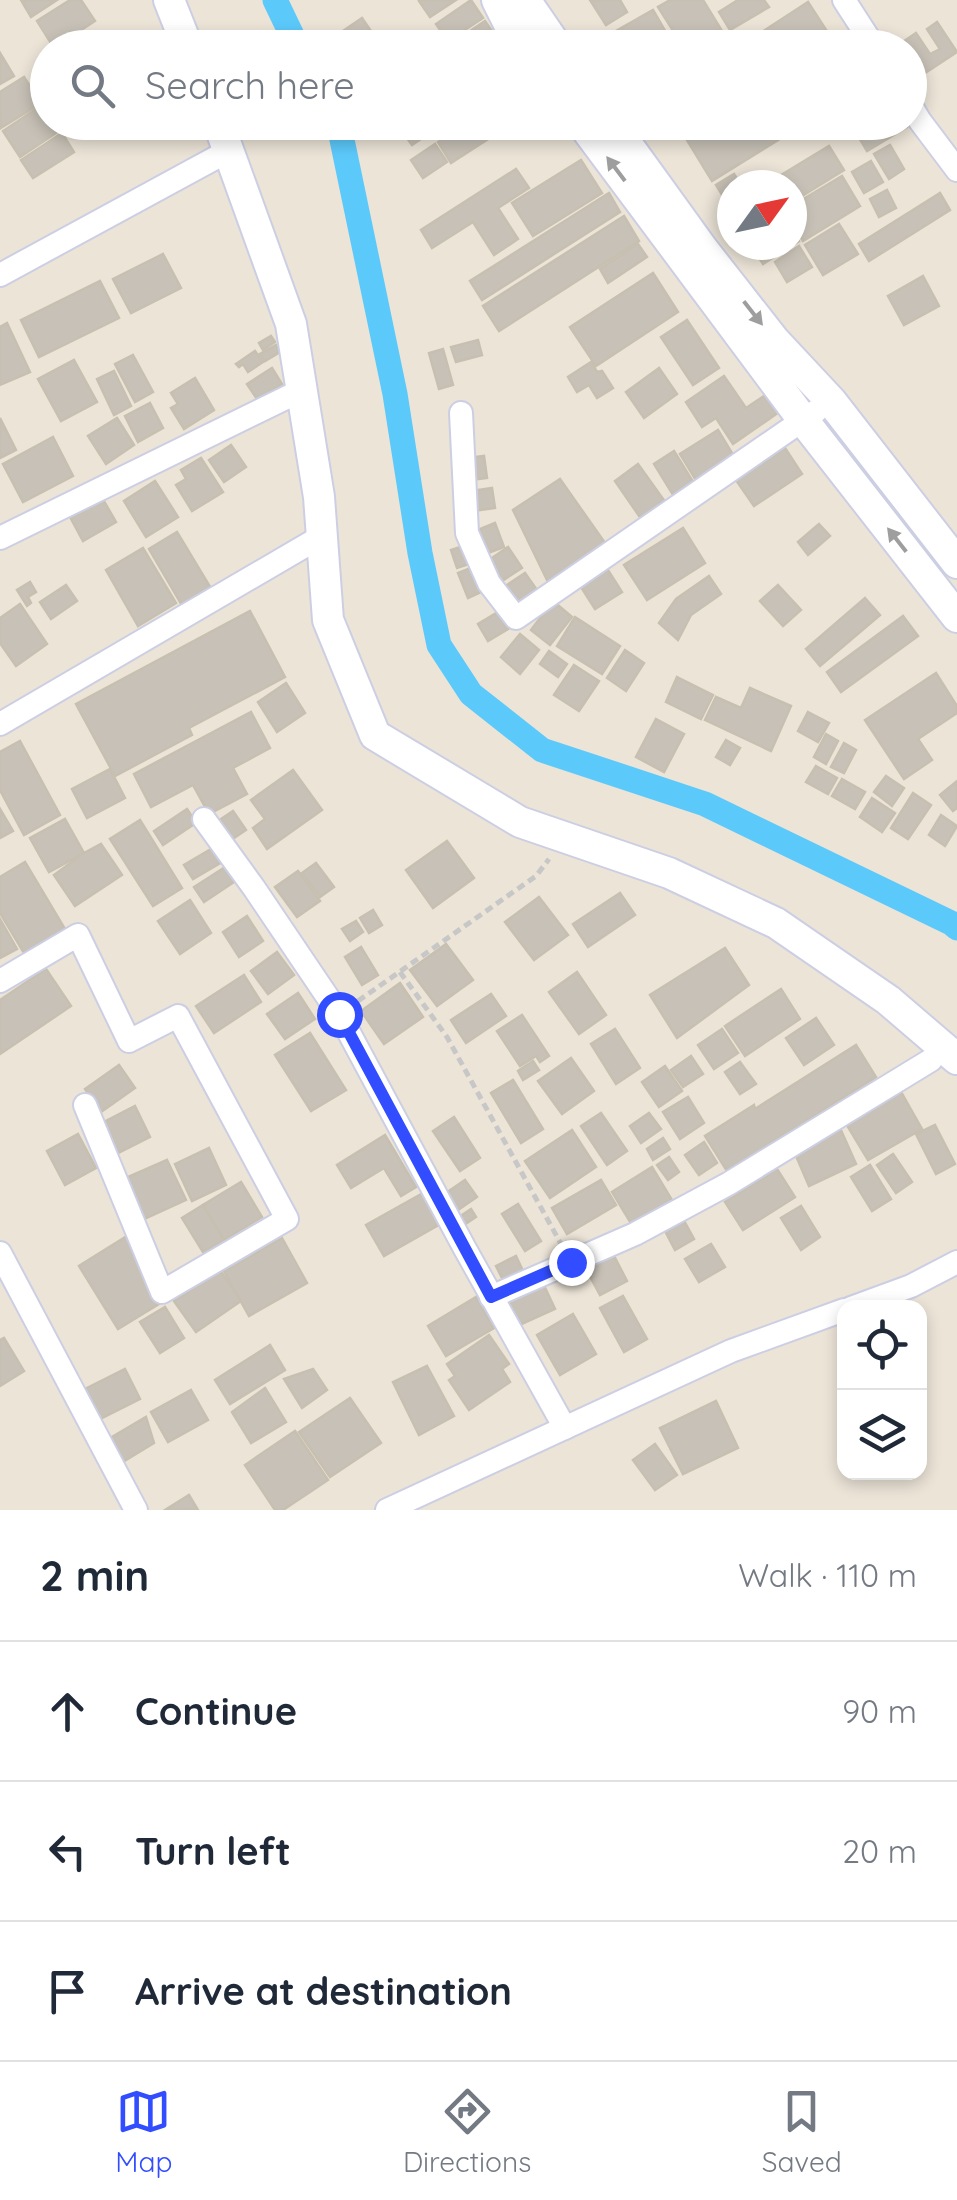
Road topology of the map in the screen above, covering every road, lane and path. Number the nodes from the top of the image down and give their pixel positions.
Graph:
1 (169, 0) edge
2 (497, 0) edge
3 (525, 0) edge
4 (844, 0) edge
5 (181, 30) edge
6 (512, 30) edge
7 (546, 30) edge
8 (863, 30) edge
9 (927, 131) edge
10 (218, 140) edge
11 (225, 140) edge
12 (594, 140) edge
13 (624, 140) edge
14 (957, 170) edge
15 (0, 275) edge
16 (302, 390) junction
17 (831, 400) junction
18 (461, 414) dead end
19 (803, 420) junction
20 (322, 536) junction
21 (0, 538) edge
22 (957, 563) edge
23 (957, 617) edge
24 (0, 724) edge
25 (204, 819) dead end
26 (566, 838) junction
27 (400, 972) junction
28 (0, 981) edge
29 (339, 1014) junction
30 (944, 1059) edge
31 (85, 1106) dead end
32 (0, 1252) edge
33 (571, 1262) junction
34 (957, 1262) edge
35 (491, 1297) junction
36 (873, 1300) edge
37 (837, 1313) edge
38 (565, 1428) junction
39 (136, 1510) edge
40 (387, 1510) edge

1 - 5 street
2 - 6 street
3 - 7 street
4 - 8 street
9 - 14 street
10 - 15 street
11 - 16 street
19 -> 12 street
13 -> 17 street
16 - 20 street
16 - 21 street
17 - 19 street
17 - 22 street
18 - 19 street
23 -> 19 street
20 - 24 street
20 - 26 street
25 - 29 street
26 - 27 path
26 - 30 street
27 - 29 path
27 - 33 path
28 - 31 street
29 - 35 street
30 - 33 street
32 - 39 street
33 - 35 street
34 - 36 street
35 - 38 street
37 - 38 street
38 - 40 street

